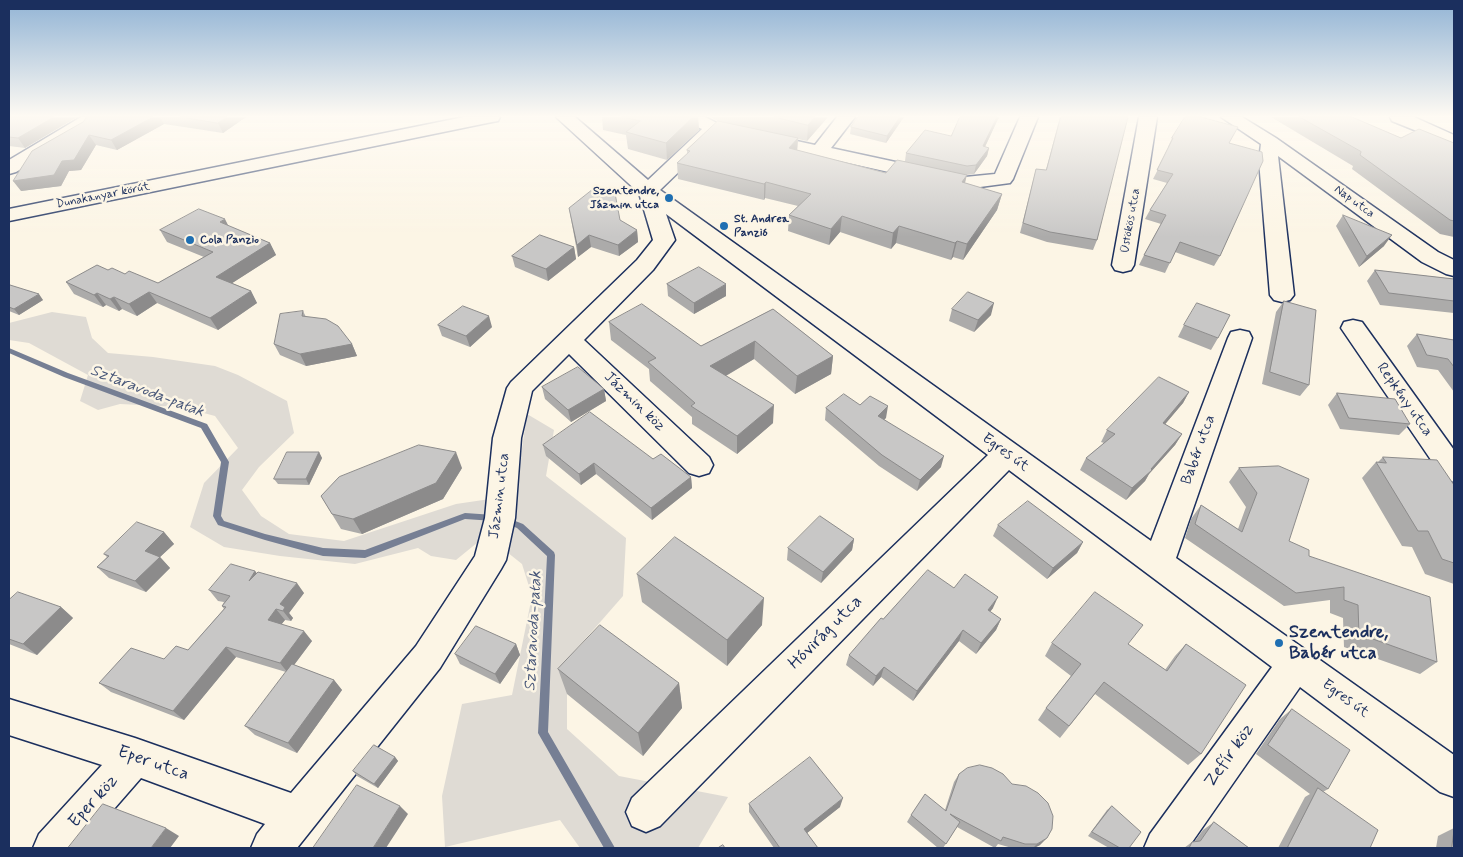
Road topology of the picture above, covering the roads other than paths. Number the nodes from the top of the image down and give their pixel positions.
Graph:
1 (28, 157) edge
2 (295, 157) edge
3 (609, 157) edge
4 (684, 157) edge
5 (852, 157) edge
6 (1013, 157) edge
7 (1142, 157) edge
8 (1268, 157) edge
9 (1291, 157) edge
10 (9, 168) edge
11 (648, 191) junction
12 (9, 215) edge
13 (1124, 265) dead end
14 (1454, 269) edge
15 (1282, 295) dead end
16 (1353, 328) dead end
17 (1240, 338) dead end
18 (568, 339) junction
19 (1007, 454) junction
20 (699, 465) dead end
21 (1454, 471) edge
22 (1158, 563) junction
23 (1296, 663) junction
24 (9, 717) edge
25 (135, 756) junction
26 (1454, 778) edge
27 (646, 812) dead end
28 (296, 815) junction
29 (53, 848) edge
30 (271, 848) edge
31 (1164, 848) edge

1 - 10 street
2 - 12 street, Dunakanyar körút
3 - 11 street, Egres út
4 - 11 street
5 - 6 street
7 - 13 street, Üstökös utca
8 - 15 street
9 - 14 street, Nap utca
11 - 18 street, Jázmin utca
11 - 19 street, Egres út
16 - 21 street, Repkény utca
17 - 22 street, Babér utca
18 - 20 street, Jázmin köz
18 - 28 street, Jázmin utca
19 - 22 street, Egres út
19 - 27 street, Hóvirág utca
22 - 23 street, Egres út
23 - 26 street, Egres út
23 - 31 street, Zefír köz
24 - 25 street, Eper utca
25 - 28 street, Eper utca
25 - 29 street, Eper köz
28 - 30 street, Jázmin utca

